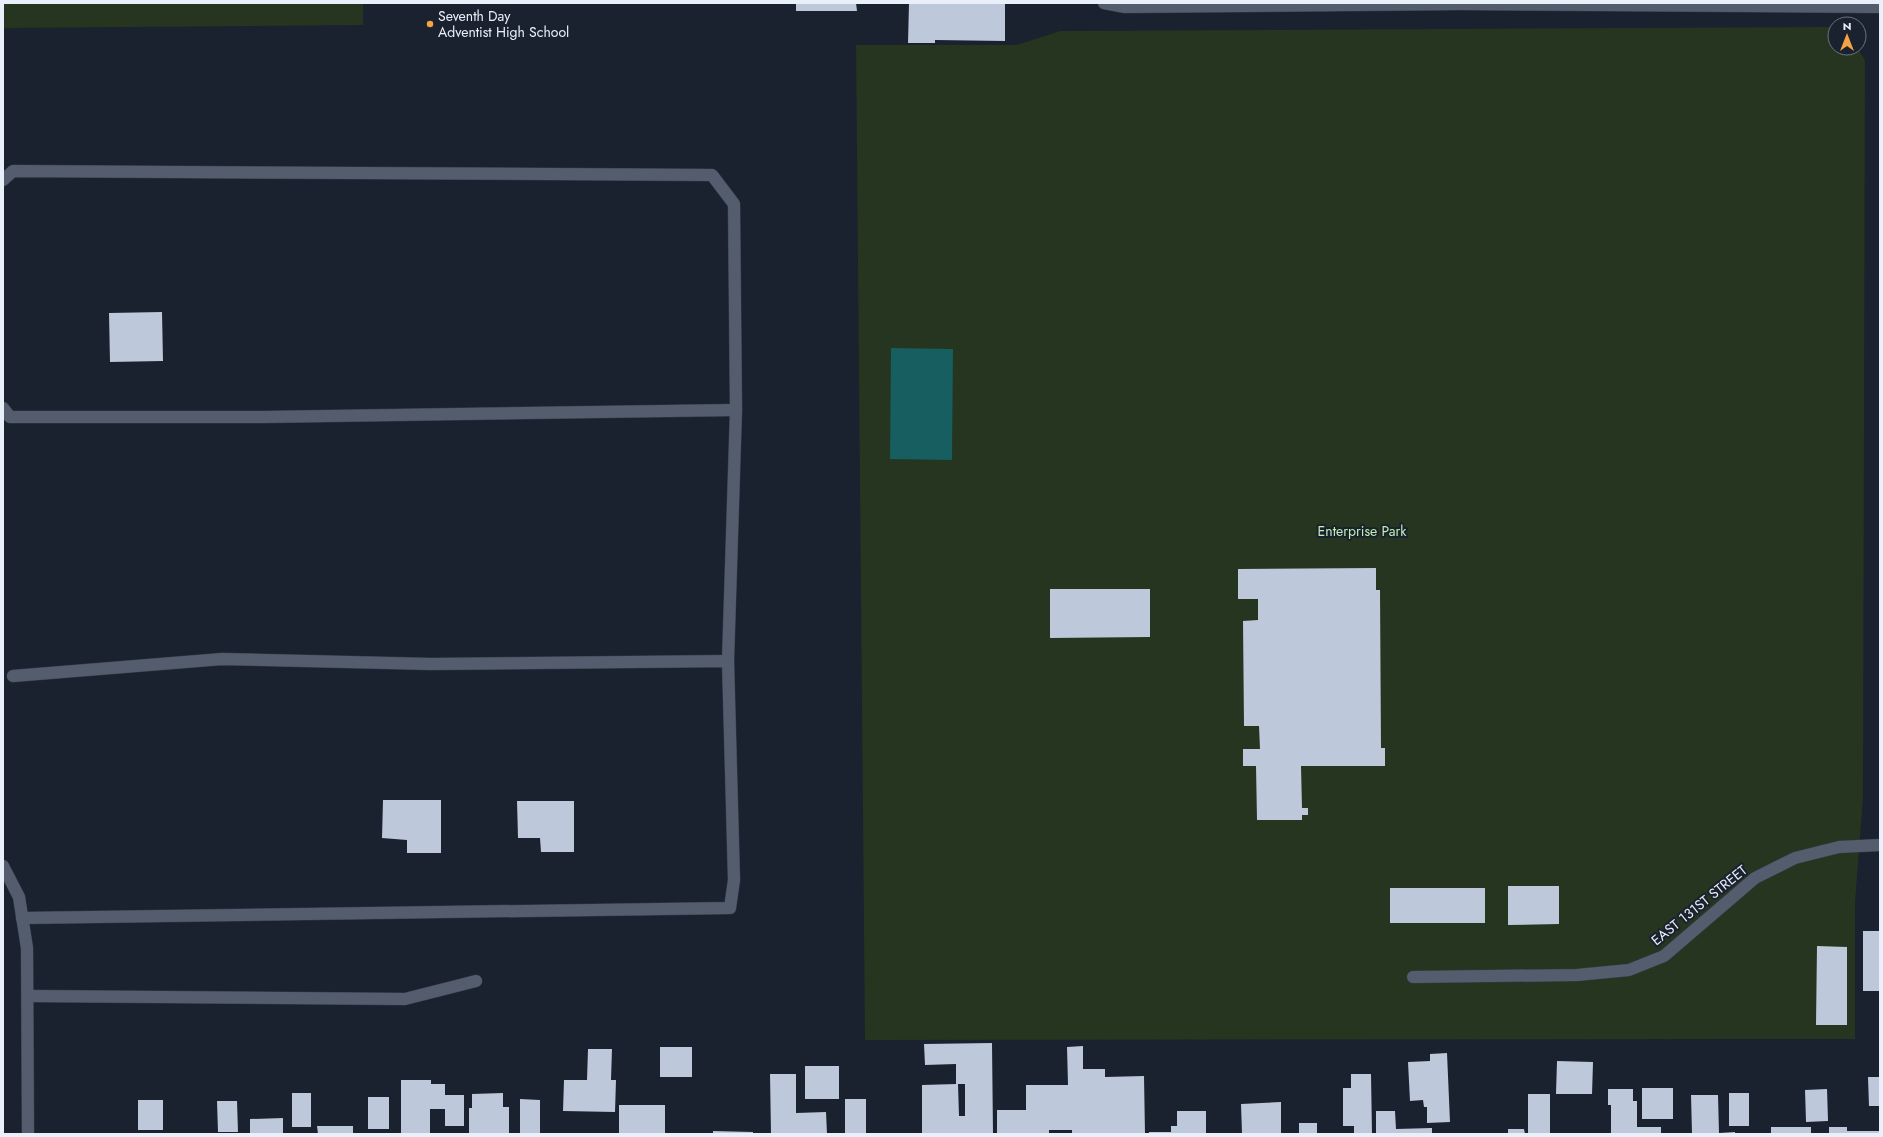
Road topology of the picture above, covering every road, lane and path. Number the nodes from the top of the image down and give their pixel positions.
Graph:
1 (1104, 3) edge
2 (1461, 3) edge
3 (1880, 7) edge
4 (3, 180) edge
5 (3, 408) edge
6 (736, 410) junction
7 (728, 661) junction
8 (14, 676) dead end
9 (1880, 845) edge
10 (3, 866) edge
11 (22, 918) junction
12 (1413, 976) dead end
13 (476, 981) dead end
14 (28, 996) junction
15 (28, 1134) edge

1 - 2 street
2 - 3 street
4 - 6 street
5 - 6 street
6 - 7 street
7 - 8 street
7 - 11 street
9 - 12 street, EAST 131ST STREET
10 - 11 street
11 - 14 street
13 - 14 street
14 - 15 street

